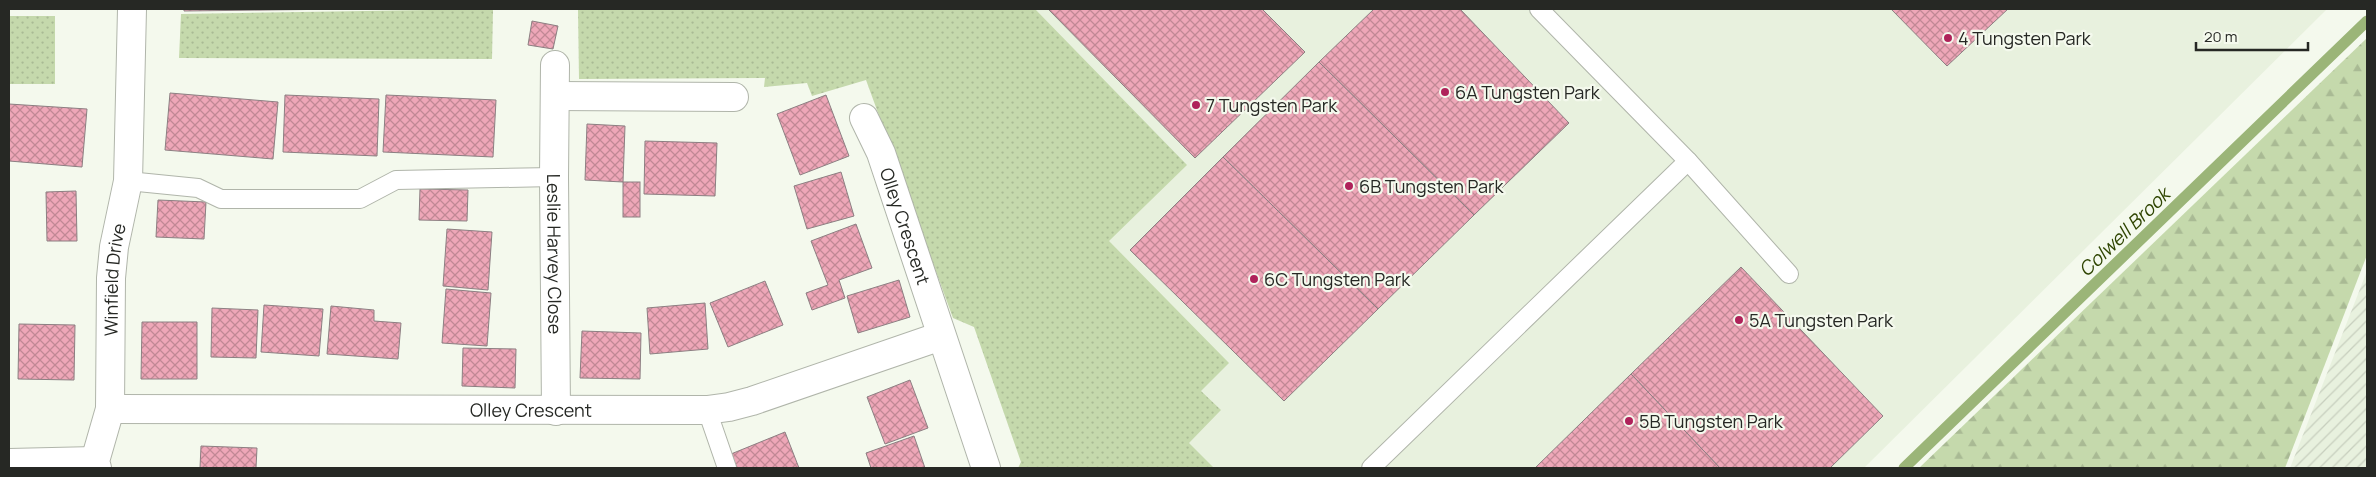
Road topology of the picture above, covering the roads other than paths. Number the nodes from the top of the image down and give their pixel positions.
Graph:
1 (132, 9) edge
2 (1539, 9) edge
3 (555, 65) dead end
4 (555, 96) junction
5 (734, 97) dead end
6 (864, 118) dead end
7 (1688, 161) junction
8 (554, 177) junction
9 (128, 180) junction
10 (1790, 274) dead end
11 (941, 336) junction
12 (110, 409) junction
13 (707, 410) junction
14 (556, 411) junction
15 (9, 463) edge
16 (96, 465) edge
17 (727, 468) edge
18 (986, 468) edge
19 (1371, 468) edge

1 - 9 street, Winfield Drive
2 - 7 lane
3 - 4 street, Leslie Harvey Close
4 - 5 street
4 - 8 street, Leslie Harvey Close
6 - 11 street, Olley Crescent
7 - 10 lane
7 - 19 lane
8 - 9 lane
8 - 14 street, Leslie Harvey Close
9 - 12 street, Winfield Drive
11 - 13 street, Olley Crescent
11 - 18 street, Olley Crescent
12 - 14 street, Olley Crescent
12 - 16 street, Winfield Drive
13 - 14 street, Olley Crescent
13 - 17 lane
15 - 16 street, Winfield Drive

